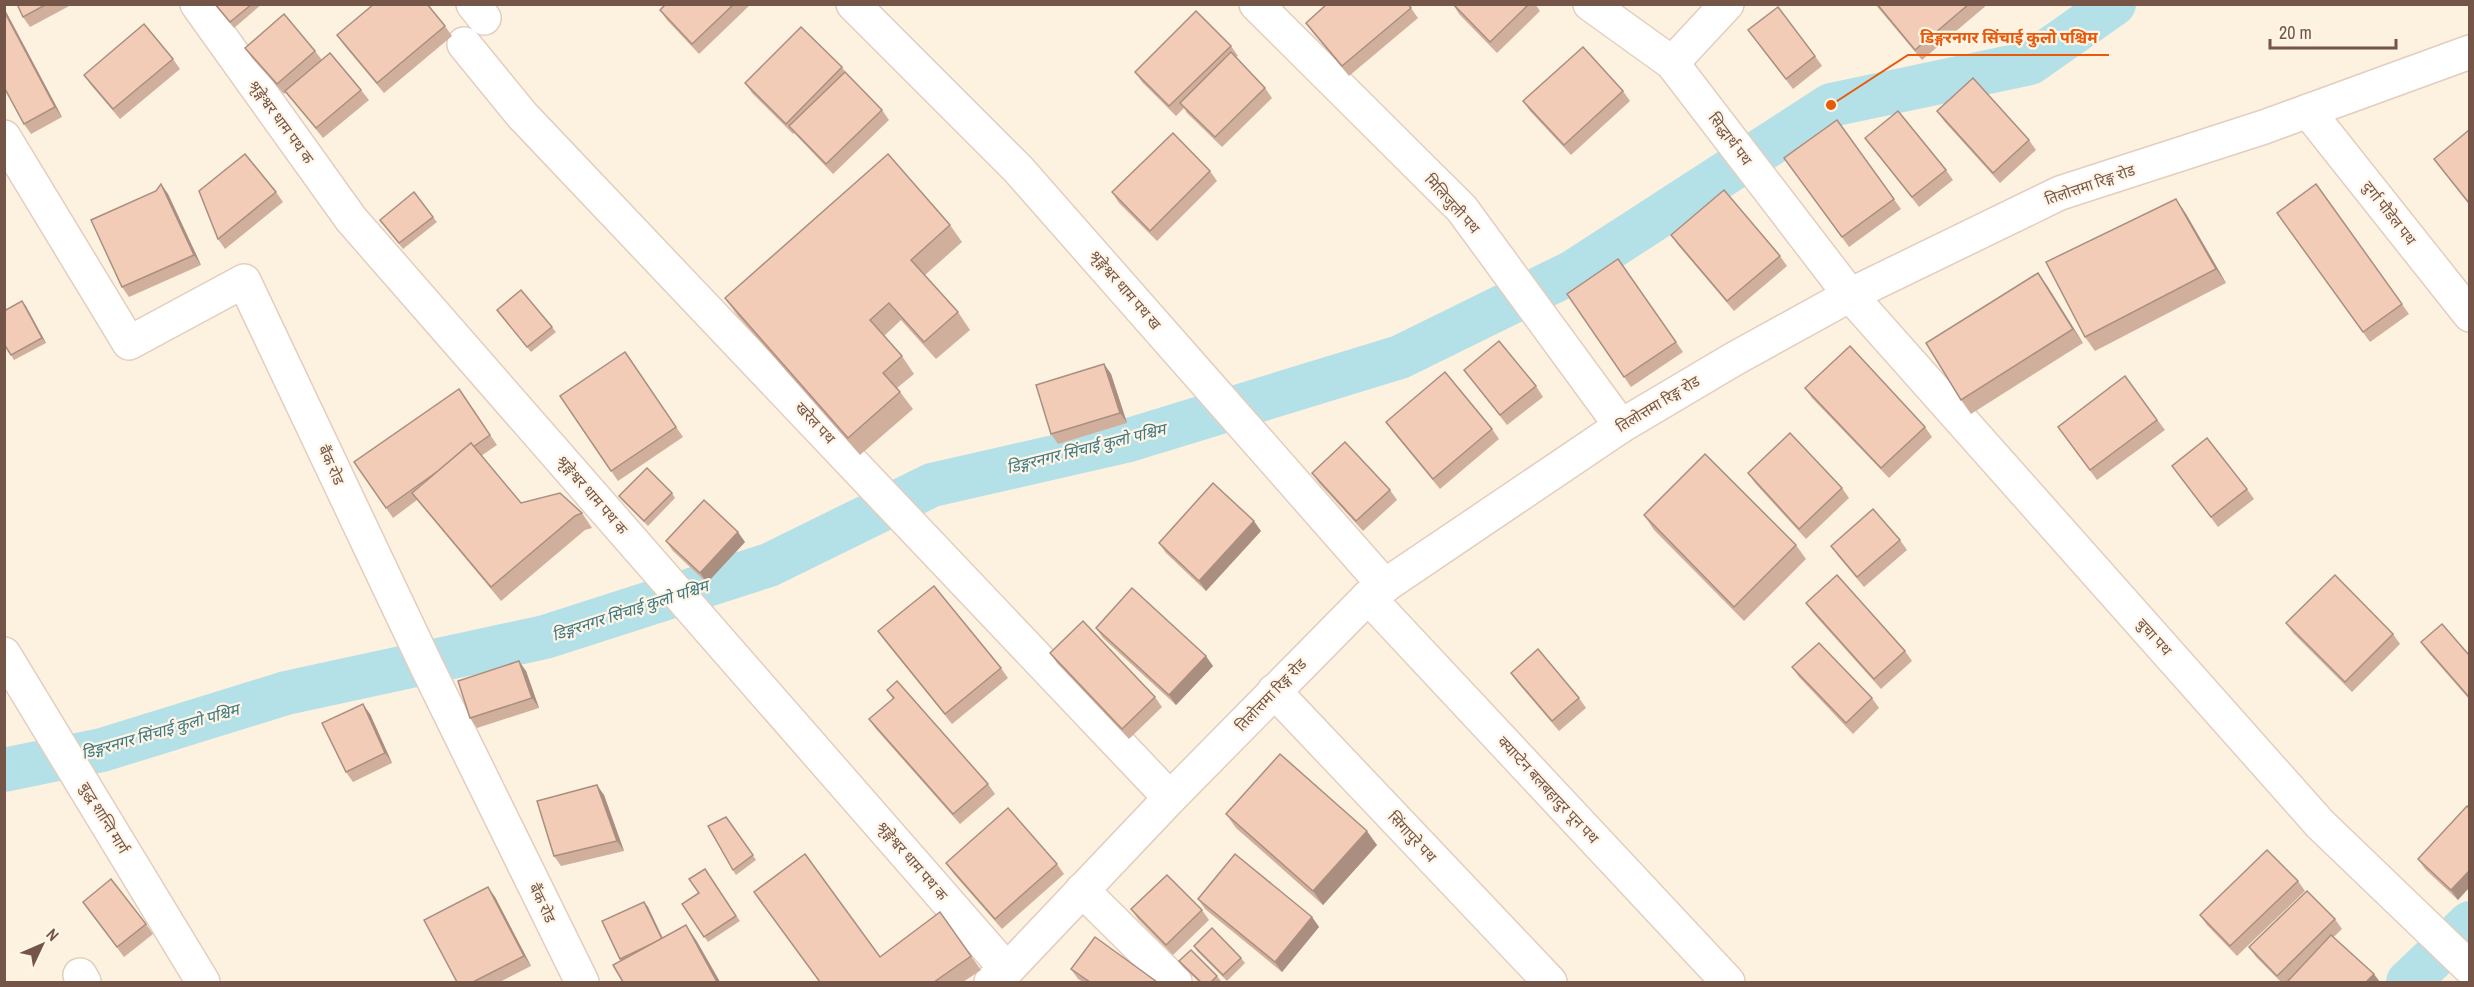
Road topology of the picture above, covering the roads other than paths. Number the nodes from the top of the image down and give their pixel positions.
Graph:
1 (197, 4) edge
2 (853, 4) edge
3 (1256, 4) edge
4 (1590, 4) edge
5 (1727, 4) edge
6 (464, 44) dead end
7 (2469, 52) edge
8 (1681, 76) junction
9 (2308, 111) junction
10 (4, 137) edge
11 (1850, 295) junction
12 (2469, 315) edge
13 (1621, 426) junction
14 (1376, 591) junction
15 (4, 654) edge
16 (1274, 691) junction
17 (1170, 798) junction
18 (1082, 890) junction
19 (2454, 953) edge
20 (999, 976) edge
21 (203, 982) edge
22 (582, 982) edge
23 (1175, 982) edge
24 (1550, 982) edge
25 (1728, 982) edge

1 - 20 street, श्रृङ्गेश्वर धाम पथ क
2 - 14 street, श्रृङ्गेश्वर धाम पथ ख
3 - 13 street, मिलिजुली पथ
4 - 8 street, सिद्धार्थ पथ
5 - 8 street
6 - 17 street, खरेल पथ
7 - 9 street, तिलोत्तमा रिङ्ग रोड
8 - 11 street, सिद्धार्थ पथ
9 - 11 street, तिलोत्तमा रिङ्ग रोड
9 - 12 street, दुर्गा पौडेल पथ
10 - 22 street, बैंक रोड
11 - 13 street, तिलोत्तमा रिङ्ग रोड
11 - 19 street, बुचा पथ
13 - 14 street, तिलोत्तमा रिङ्ग रोड
14 - 16 street, तिलोत्तमा रिङ्ग रोड
14 - 25 street, क्याप्टेन बलबहादुर पून पथ
15 - 21 street, बुद्ध शान्ति मार्ग
16 - 17 street, तिलोत्तमा रिङ्ग रोड
16 - 24 street, सिंगापुरे पथ
17 - 18 street, तिलोत्तमा रिङ्ग रोड
18 - 20 street, तिलोत्तमा रिङ्ग रोड
18 - 23 street

